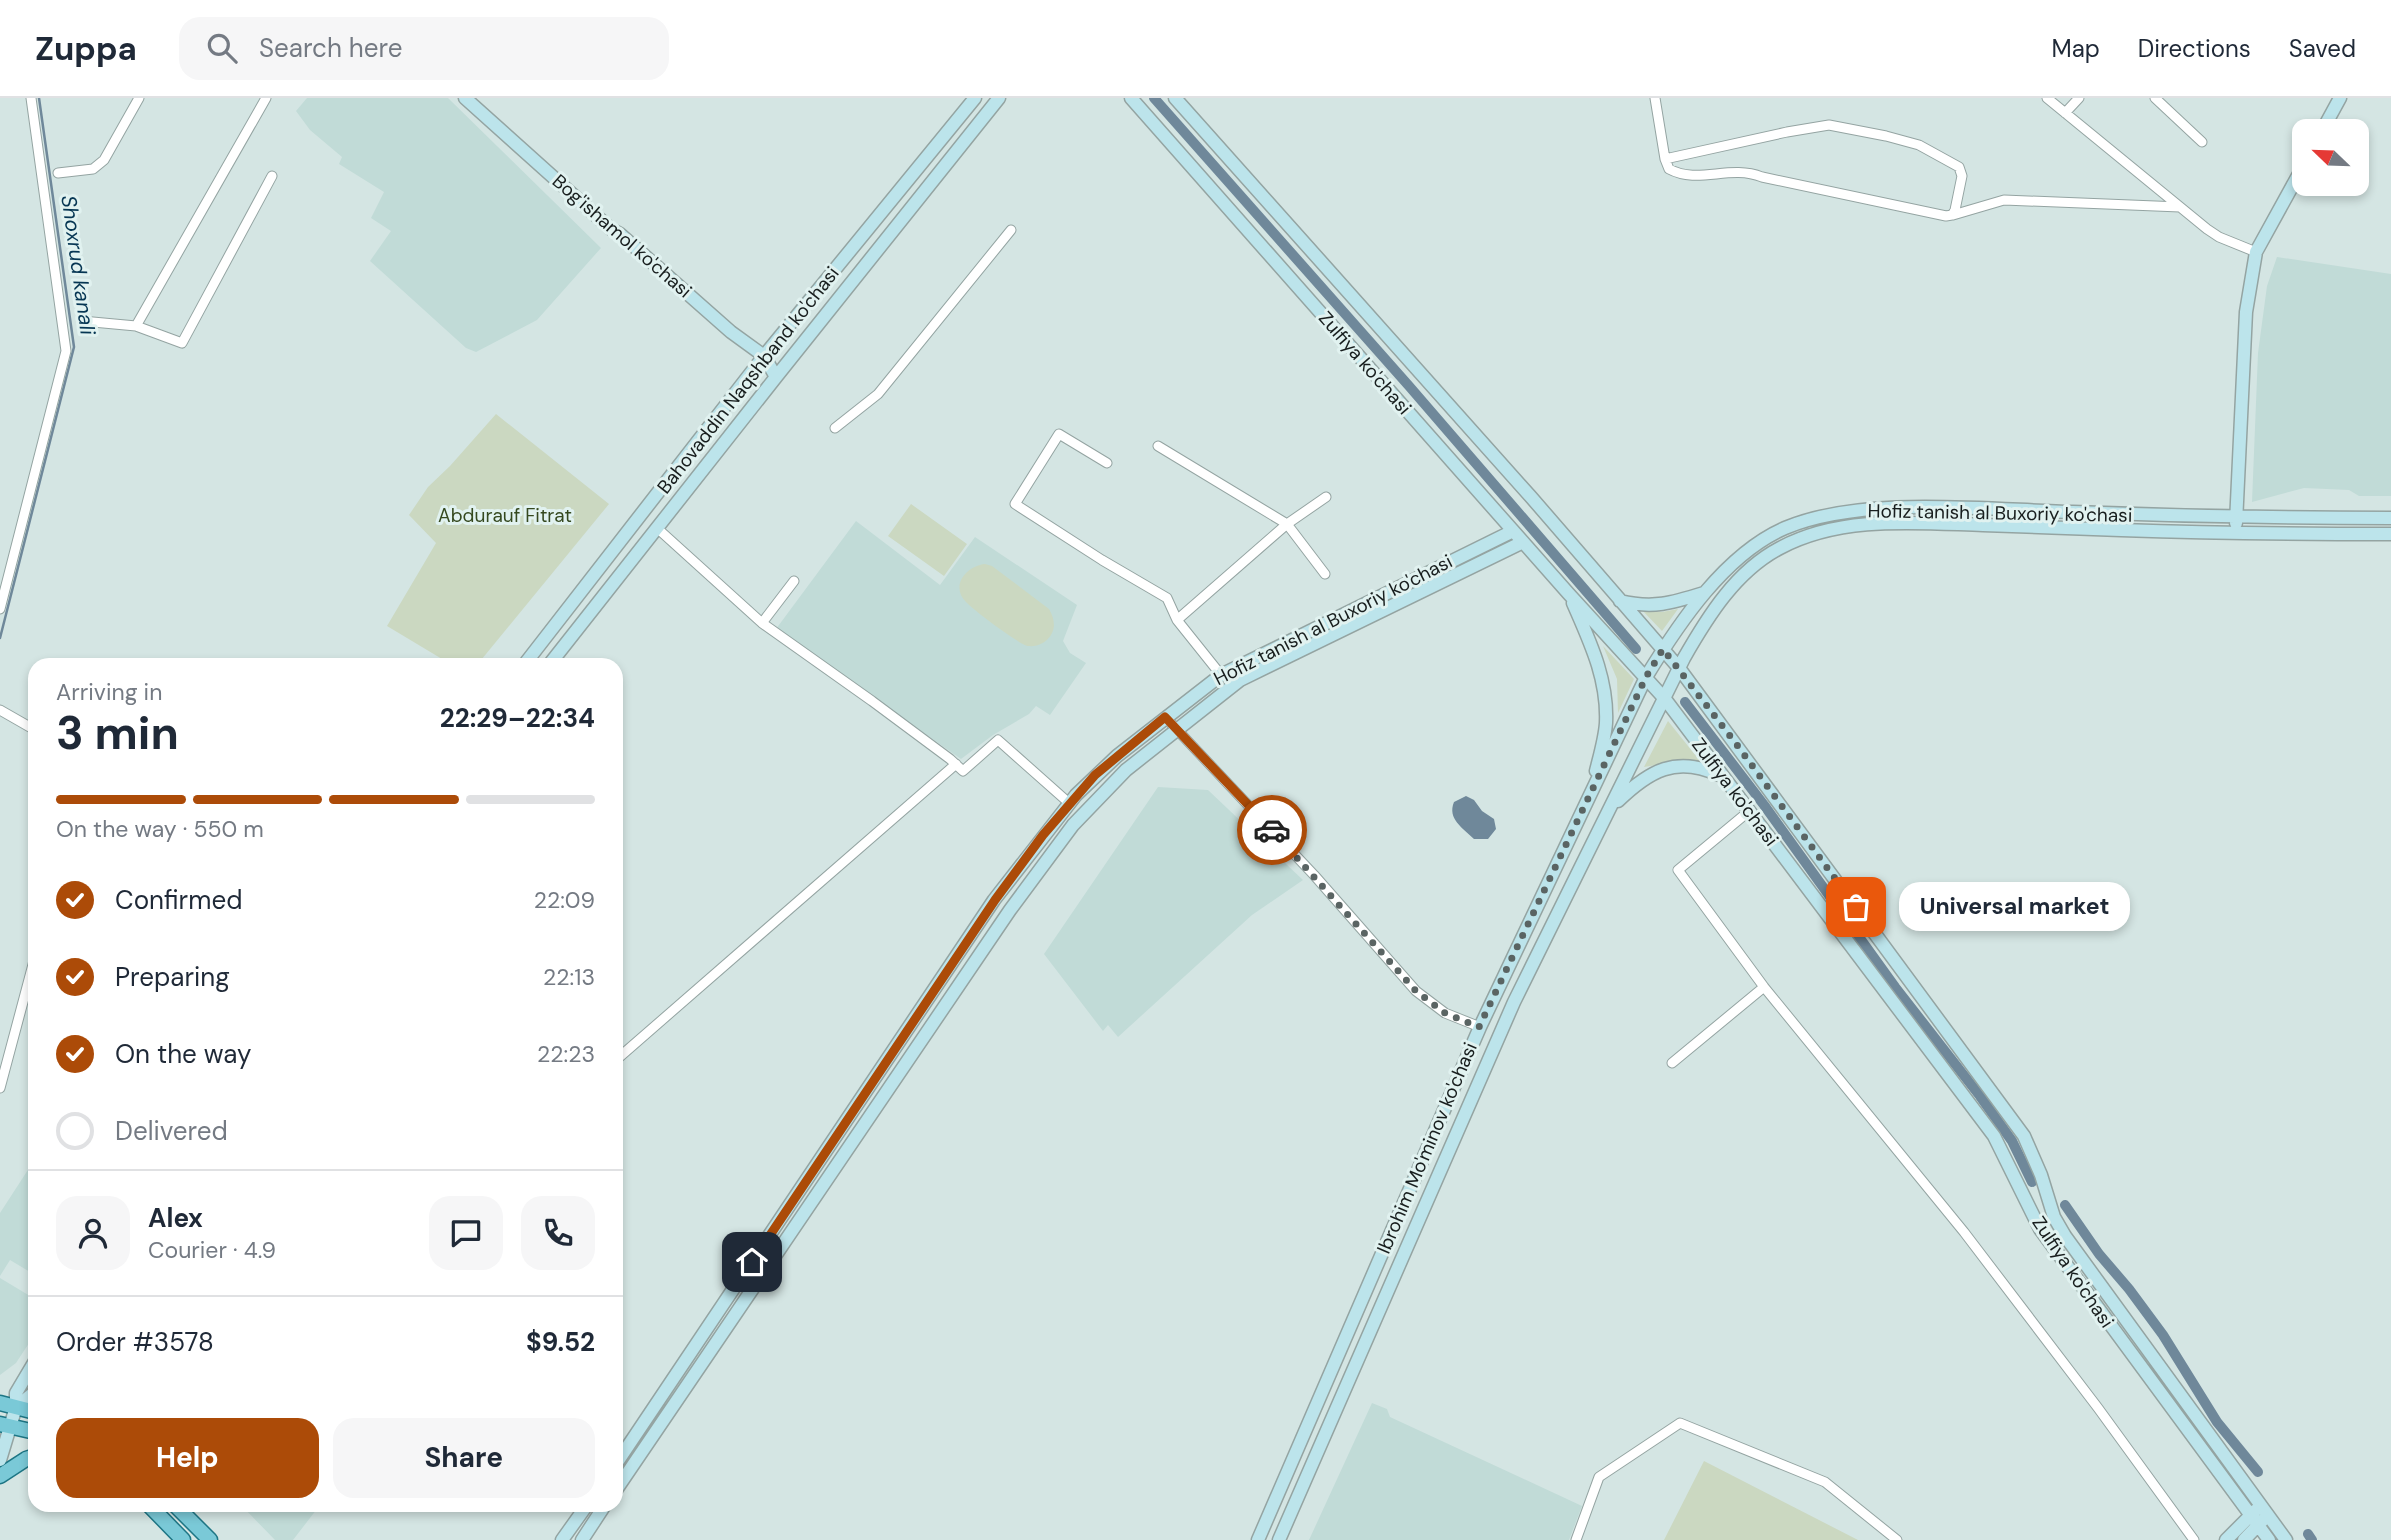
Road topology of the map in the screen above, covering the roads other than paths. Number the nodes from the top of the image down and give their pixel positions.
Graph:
1 (32, 98) edge
2 (139, 98) edge
3 (266, 98) edge
4 (465, 98) edge
5 (975, 98) edge
6 (999, 98) edge
7 (1131, 98) edge
8 (1175, 98) edge
9 (1655, 98) edge
10 (2048, 98) edge
11 (2079, 98) edge
12 (2155, 98) edge
13 (2336, 100) edge
14 (2065, 113) junction
15 (2327, 119) edge
16 (2202, 142) dead end
17 (1665, 159) junction
18 (58, 173) dead end
19 (272, 176) dead end
20 (2292, 187) edge
21 (2180, 206) junction
22 (1952, 215) junction
23 (1011, 230) dead end
24 (2256, 252) junction
25 (82, 321) dead end
26 (136, 326) junction
27 (764, 356) junction
28 (776, 377) junction
29 (835, 428) dead end
30 (1158, 446) dead end
31 (1107, 463) dead end
32 (1326, 497) dead end
33 (2236, 517) junction
34 (2391, 518) edge
35 (1287, 524) junction
36 (657, 528) junction
37 (1513, 531) junction
38 (2235, 534) junction
39 (2391, 534) edge
40 (1523, 542) junction
41 (1325, 574) dead end
42 (794, 580) dead end
43 (1568, 593) junction
44 (1704, 593) junction
45 (1620, 600) junction
46 (0, 609) edge
47 (1177, 620) junction
48 (762, 623) junction
49 (1663, 649) junction
50 (529, 658) edge
51 (555, 658) edge
52 (1679, 668) junction
53 (1226, 672) junction
54 (1646, 677) junction
55 (1665, 699) junction
56 (0, 710) edge
57 (1165, 717) junction
58 (28, 726) edge
59 (1178, 730) junction
60 (956, 764) junction
61 (1723, 777) junction
62 (1592, 793) junction
63 (1069, 803) junction
64 (1610, 809) junction
65 (1748, 812) junction
66 (28, 983) edge
67 (1764, 987) junction
68 (1496, 993) junction
69 (1514, 1002) junction
70 (1479, 1027) junction
71 (623, 1054) edge
72 (1671, 1063) dead end
73 (0, 1088) edge
74 (716, 1316) junction
75 (729, 1325) junction
76 (28, 1373) edge
77 (28, 1398) edge
78 (0, 1403) edge
79 (16, 1407) junction
80 (28, 1410) edge
81 (5, 1425) edge
82 (28, 1430) edge
83 (623, 1454) edge
84 (28, 1458) edge
85 (0, 1460) edge
86 (0, 1476) edge
87 (623, 1480) edge
88 (2265, 1510) junction
89 (156, 1512) edge
90 (182, 1512) edge
91 (582, 1512) edge
92 (601, 1512) edge
93 (2250, 1514) junction
94 (2258, 1526) junction
95 (183, 1540) edge
96 (210, 1540) edge
97 (562, 1540) edge
98 (582, 1540) edge
99 (1258, 1540) edge
100 (1279, 1540) edge
101 (1576, 1540) edge
102 (1897, 1540) edge
103 (2194, 1540) edge
104 (2226, 1540) edge
105 (2244, 1540) edge
106 (2269, 1540) edge
107 (2286, 1540) edge

1 - 46 street
2 - 18 street
3 - 26 street
4 - 27 main road, Bog'ishamol ko'chasi
5 - 27 main road, Bahovaddin Naqshband ko'chasi
6 - 28 main road, Bahovaddin Naqshband ko'chasi
7 - 37 main road, Zulfiya ko'chasi
8 - 45 main road, Zulfiya ko'chasi
9 - 17 street
10 - 14 street
11 - 14 street
12 - 16 street
13 - 15 main road
14 - 21 street
17 - 22 street
17 - 22 street
19 - 26 street
20 - 24 main road
21 - 22 street
21 - 24 street
23 - 29 street
24 - 33 main road
25 - 26 street
27 - 28 main road, Bog'ishamol ko'chasi
27 - 50 main road, Bahovaddin Naqshband ko'chasi
28 - 36 main road, Bahovaddin Naqshband ko'chasi
30 - 35 street
31 - 47 street
32 - 35 street
33 - 34 main road, Hofiz tanish al Buxoriy ko'chasi
33 - 38 main road
33 - 44 main road, Hofiz tanish al Buxoriy ko'chasi
35 - 41 street
35 - 47 street
36 - 48 street
36 - 51 main road, Bahovaddin Naqshband ko'chasi
37 - 40 main road, Zulfiya ko'chasi
37 - 53 main road, Hofiz tanish al Buxoriy ko'chasi
38 - 39 main road, Hofiz tanish al Buxoriy ko'chasi
38 - 52 main road, Hofiz tanish al Buxoriy ko'chasi
40 - 43 main road, Zulfiya ko'chasi
40 - 59 main road, Hofiz tanish al Buxoriy ko'chasi
42 - 48 street
43 - 54 main road, Zulfiya ko'chasi
43 - 62 main road
44 - 45 main road
44 - 49 main road, Hofiz tanish al Buxoriy ko'chasi
45 - 49 main road, Zulfiya ko'chasi
47 - 53 street
48 - 60 street
49 - 52 main road, Zulfiya ko'chasi
49 - 54 main road, Ibrohim Mo'minov ko'chasi
52 - 55 main road, Ibrohim Mo'minov ko'chasi
52 - 88 main road, Zulfiya ko'chasi
53 - 57 main road, Hofiz tanish al Buxoriy ko'chasi
54 - 55 main road, Zulfiya ko'chasi
54 - 62 main road, Ibrohim Mo'minov ko'chasi
55 - 61 main road, Zulfiya ko'chasi
55 - 64 main road, Ibrohim Mo'minov ko'chasi
56 - 58 street
57 - 59 street
57 - 63 main road, Hofiz tanish al Buxoriy ko'chasi
59 - 70 street
59 - 75 main road, Hofiz tanish al Buxoriy ko'chasi
60 - 63 street
60 - 71 street
61 - 64 main road
61 - 65 main road, Zulfiya ko'chasi
62 - 68 main road, Ibrohim Mo'minov ko'chasi
63 - 74 main road, Hofiz tanish al Buxoriy ko'chasi
64 - 69 main road, Ibrohim Mo'minov ko'chasi
65 - 67 street
65 - 93 main road, Zulfiya ko'chasi
66 - 73 street
67 - 72 street
67 - 103 street
68 - 69 main road
68 - 70 main road, Ibrohim Mo'minov ko'chasi
69 - 100 main road, Ibrohim Mo'minov ko'chasi
70 - 99 main road, Ibrohim Mo'minov ko'chasi
74 - 75 main road
74 - 83 main road, Hofiz tanish al Buxoriy ko'chasi
75 - 87 main road, Hofiz tanish al Buxoriy ko'chasi
76 - 79 main road
77 - 79 main road
78 - 79 main road
79 - 80 main road
79 - 81 main road
81 - 82 main road
81 - 85 main road
84 - 86 main road
88 - 93 main road
88 - 94 main road
88 - 107 main road, Zulfiya ko'chasi
89 - 95 main road
90 - 96 main road
91 - 97 main road
92 - 98 main road
93 - 94 main road, Zulfiya ko'chasi
93 - 104 main road
94 - 105 main road
94 - 106 main road, Zulfiya ko'chasi
101 - 102 street

